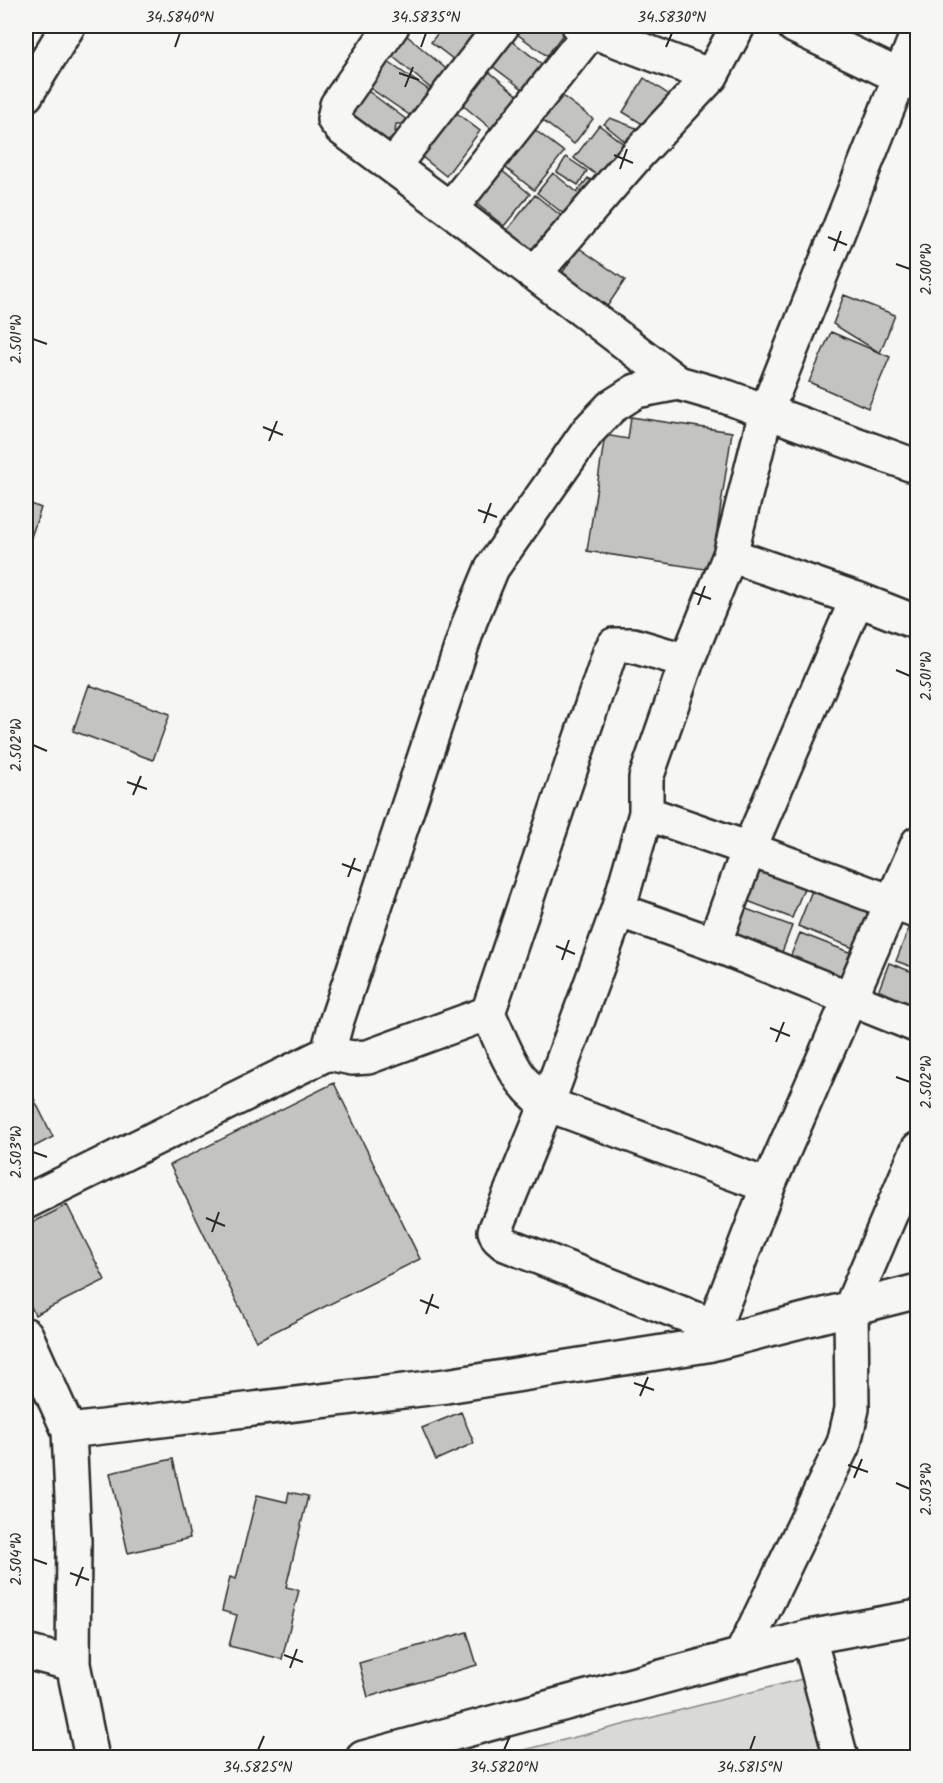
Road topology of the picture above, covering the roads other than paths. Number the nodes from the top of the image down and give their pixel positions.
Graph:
1 (68, 26) edge
2 (392, 26) edge
3 (502, 26) edge
4 (738, 26) edge
5 (794, 26) edge
6 (585, 28) edge
7 (918, 32) edge
8 (637, 36) edge
9 (711, 76) junction
10 (909, 82) edge
11 (26, 95) edge
12 (393, 166) junction
13 (450, 209) junction
14 (534, 273) junction
15 (678, 383) junction
16 (766, 412) junction
17 (916, 462) edge
18 (730, 555) junction
19 (857, 598) junction
20 (918, 623) edge
21 (687, 661) junction
22 (646, 813) junction
23 (918, 843) edge
24 (748, 849) junction
25 (905, 907) edge
26 (618, 910) junction
27 (714, 944) junction
28 (850, 999) junction
29 (488, 1012) junction
30 (918, 1026) edge
31 (328, 1053) junction
32 (547, 1104) junction
33 (918, 1149) edge
34 (768, 1186) junction
35 (26, 1202) edge
36 (918, 1291) edge
37 (851, 1307) junction
38 (26, 1335) edge
39 (711, 1335) junction
40 (69, 1431) junction
41 (918, 1617) edge
42 (809, 1637) junction
43 (26, 1652) edge
44 (741, 1656) junction
45 (73, 1664) junction
46 (92, 1758) edge
47 (363, 1758) edge
48 (841, 1758) edge

1 - 11 street
2 - 12 street
3 - 12 street
4 - 9 street
5 - 10 street
6 - 8 street
6 - 13 street
7 - 10 street
8 - 9 street
9 - 14 street
10 - 16 street
12 - 13 street
13 - 14 street
14 - 15 street
15 - 16 street
15 - 31 street
16 - 17 street
16 - 18 street
18 - 19 street
18 - 21 street
19 - 20 street
19 - 24 street
21 - 22 street
21 - 29 street
22 - 24 street
22 - 26 street
23 - 25 street
24 - 25 street
24 - 27 street
25 - 28 street
26 - 27 street
26 - 32 street
27 - 28 street
28 - 30 street
28 - 34 street
29 - 31 street
29 - 32 street
31 - 35 street
32 - 34 street
32 - 39 street
33 - 37 street
34 - 39 street
36 - 37 street
37 - 39 street
37 - 44 street
38 - 40 street
39 - 40 street
40 - 45 street
41 - 42 street
42 - 44 street
42 - 48 street
43 - 45 street
44 - 47 street
45 - 46 street

